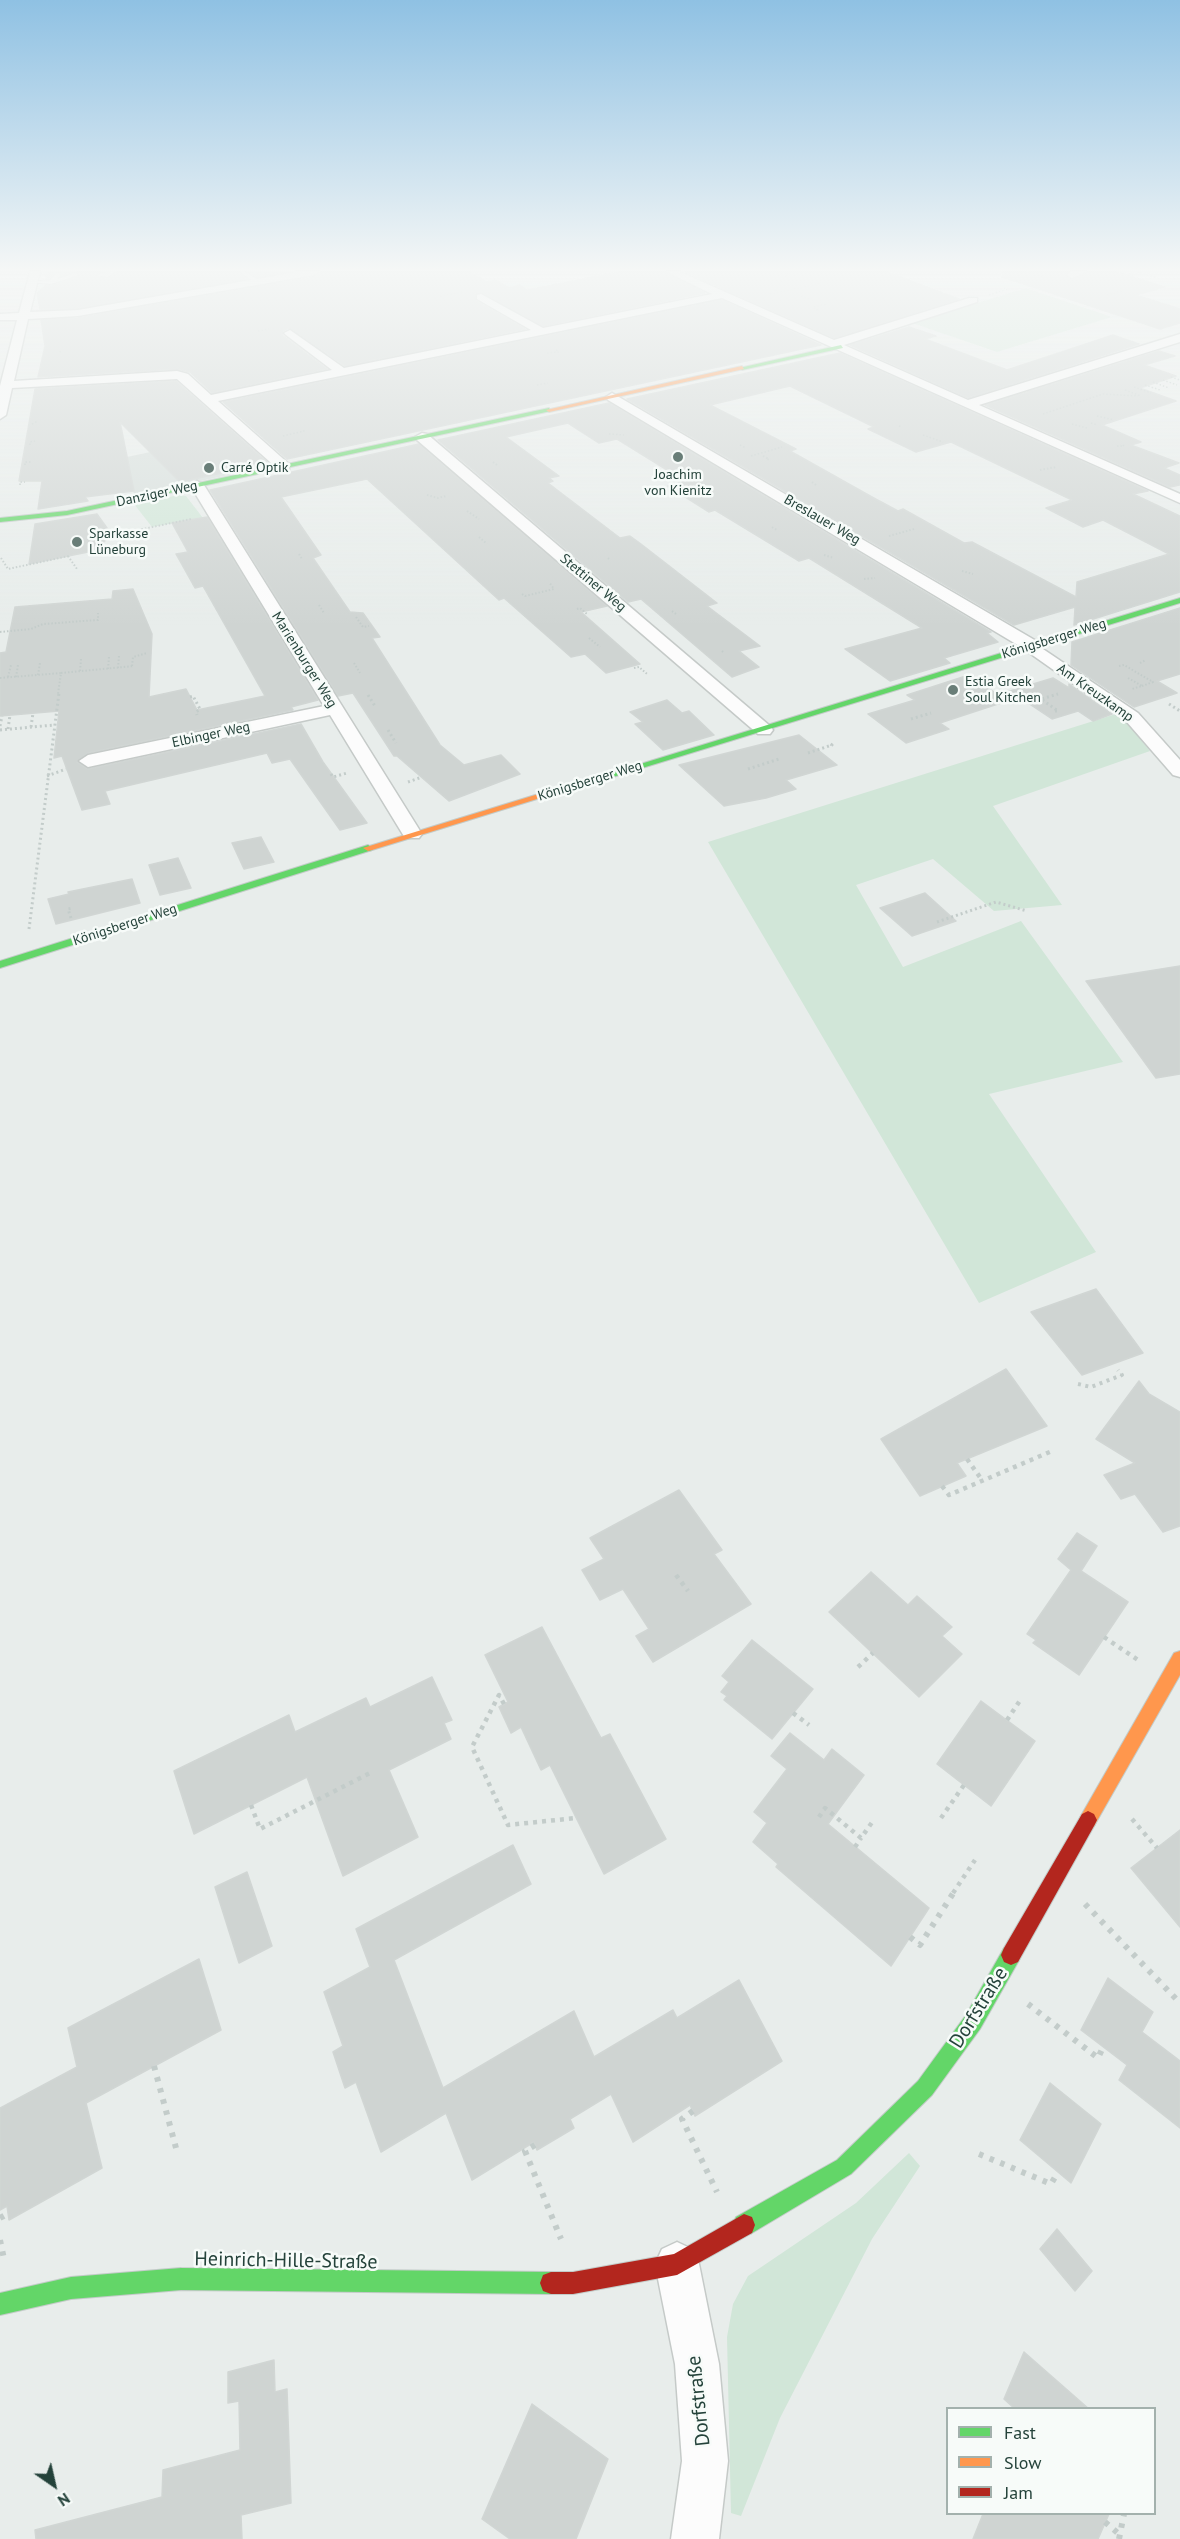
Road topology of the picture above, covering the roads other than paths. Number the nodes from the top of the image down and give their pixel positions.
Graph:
1 (6, 390) edge
2 (199, 390) edge
3 (251, 390) edge
4 (641, 390) edge
5 (937, 390) edge
6 (1011, 390) edge
7 (612, 397) junction
8 (209, 399) junction
9 (968, 404) junction
10 (0, 416) edge
11 (422, 437) junction
12 (284, 467) junction
13 (197, 485) junction
14 (1180, 499) edge
15 (0, 520) edge
16 (1180, 600) edge
17 (1030, 647) junction
18 (334, 709) junction
19 (764, 730) junction
20 (88, 761) dead end
21 (1180, 771) edge
22 (412, 834) junction
23 (0, 965) edge
24 (1180, 1659) edge
25 (677, 2264) junction
26 (576, 2282) joint
27 (0, 2304) edge
28 (695, 2539) edge

1 - 10 street
2 - 8 street
3 - 8 street
4 - 7 street, Danziger Weg
5 - 9 street
6 - 9 street
7 - 11 street, Danziger Weg
7 - 17 street, Breslauer Weg
8 - 12 street
9 - 14 street
11 - 12 street, Danziger Weg
11 - 19 street, Stettiner Weg
12 - 13 street, Danziger Weg
13 - 15 street, Danziger Weg
13 - 18 street, Marienburger Weg
16 - 17 street, Königsberger Weg
17 - 19 street, Königsberger Weg
17 - 21 street, Am Kreuzkamp
18 - 20 street, Elbinger Weg
18 - 22 street, Marienburger Weg
19 - 22 street, Königsberger Weg
22 - 23 street, Königsberger Weg
24 - 25 street, Dorfstraße
25 - 26 street, Dorfstraße
25 - 28 street, Dorfstraße
26 - 27 street, Heinrich-Hille-Straße

